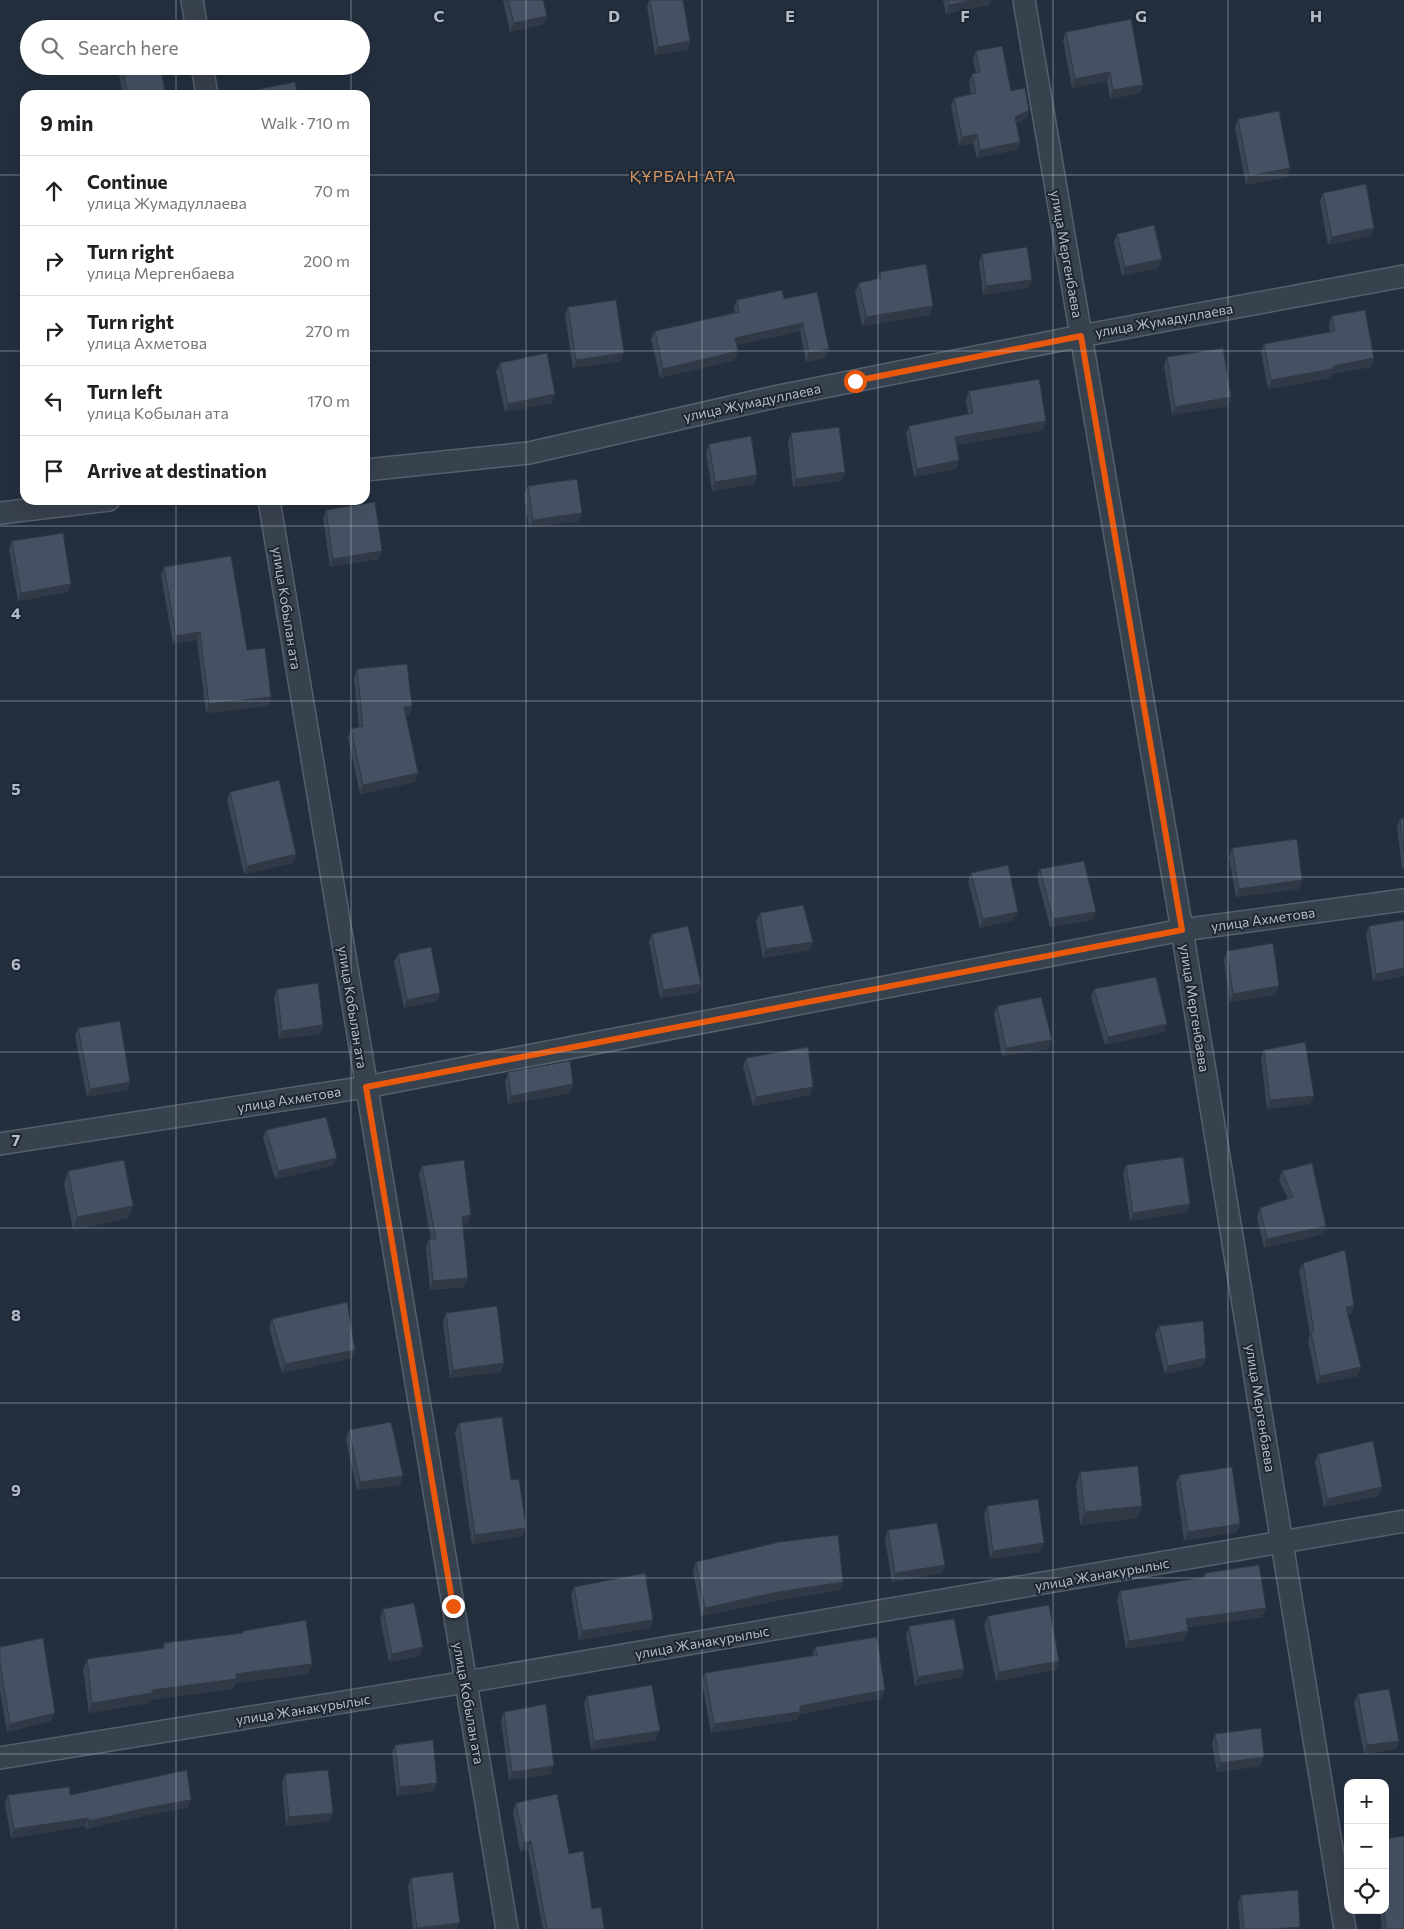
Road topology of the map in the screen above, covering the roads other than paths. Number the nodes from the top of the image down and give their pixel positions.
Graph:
1 (192, 0) edge
2 (1024, 0) edge
3 (195, 20) edge
4 (204, 75) edge
5 (206, 90) edge
6 (1404, 276) edge
7 (1081, 336) junction
8 (370, 469) edge
9 (67, 505) edge
10 (270, 505) edge
11 (0, 513) edge
12 (1404, 900) edge
13 (1182, 930) junction
14 (366, 1087) junction
15 (0, 1144) edge
16 (1404, 1522) edge
17 (1283, 1542) junction
18 (466, 1682) junction
19 (0, 1758) edge
20 (507, 1929) edge
21 (1345, 1929) edge

1 - 3 street
2 - 7 street, улица Мергенбаева
4 - 5 street
6 - 7 street, улица Жумадуллаева
7 - 8 street, улица Жумадуллаева
7 - 13 street, улица Мергенбаева
9 - 11 street
10 - 14 street, улица Кобылан ата
12 - 13 street, улица Ахметова
13 - 14 street, улица Ахметова
13 - 17 street, улица Мергенбаева
14 - 15 street, улица Ахметова
14 - 18 street, улица Кобылан ата
16 - 17 street, улица Жанакурылыс
17 - 18 street, улица Жанакурылыс
17 - 21 street, улица Мергенбаева
18 - 19 street, улица Жанакурылыс
18 - 20 street, улица Кобылан ата

